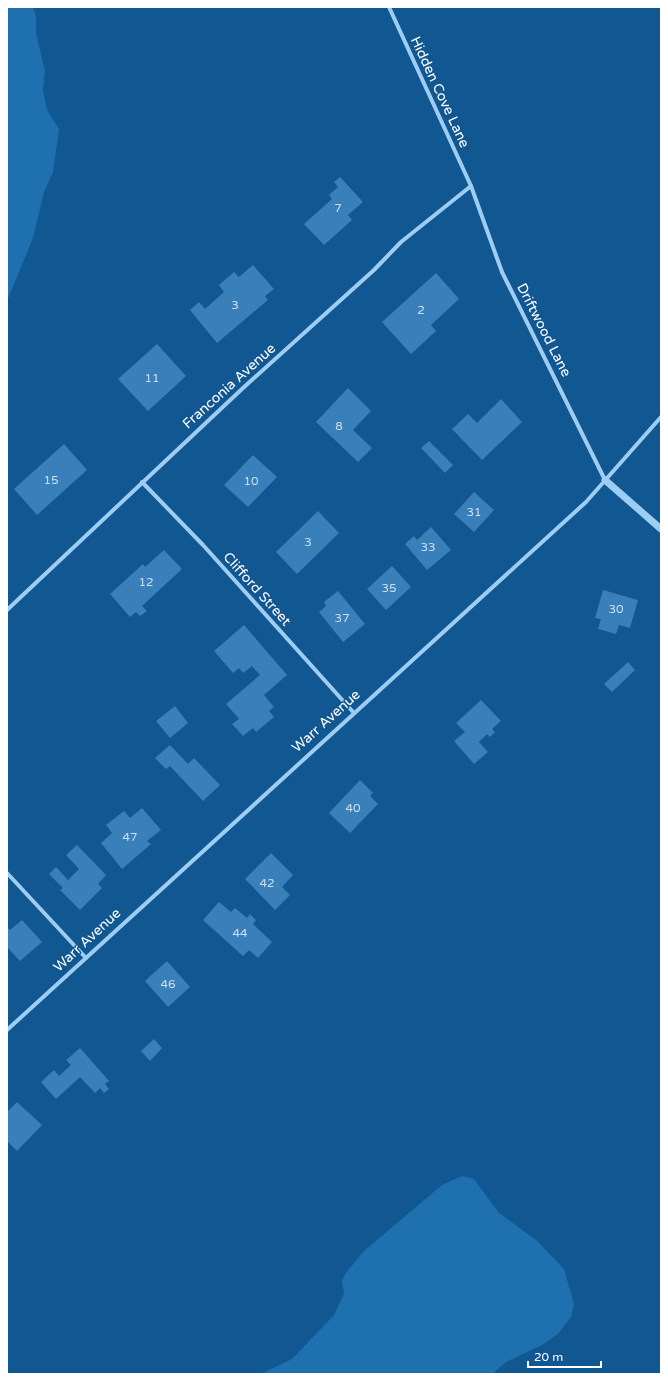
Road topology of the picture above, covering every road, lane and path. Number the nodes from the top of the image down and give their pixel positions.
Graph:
1 (389, 7) edge
2 (471, 186) junction
3 (661, 417) edge
4 (605, 480) junction
5 (142, 482) junction
6 (661, 529) edge
7 (7, 610) edge
8 (354, 713) junction
9 (7, 873) edge
10 (86, 958) junction
11 (7, 1030) edge

1 - 2 street, Hidden Cove Lane
2 - 4 street, Driftwood Lane
2 - 5 street, Franconia Avenue
3 - 4 street, Warr Avenue
4 - 6 street
4 - 8 street, Warr Avenue
5 - 7 street, Franconia Avenue
5 - 8 street, Clifford Street
8 - 10 street, Warr Avenue
9 - 10 street
10 - 11 street, Warr Avenue

